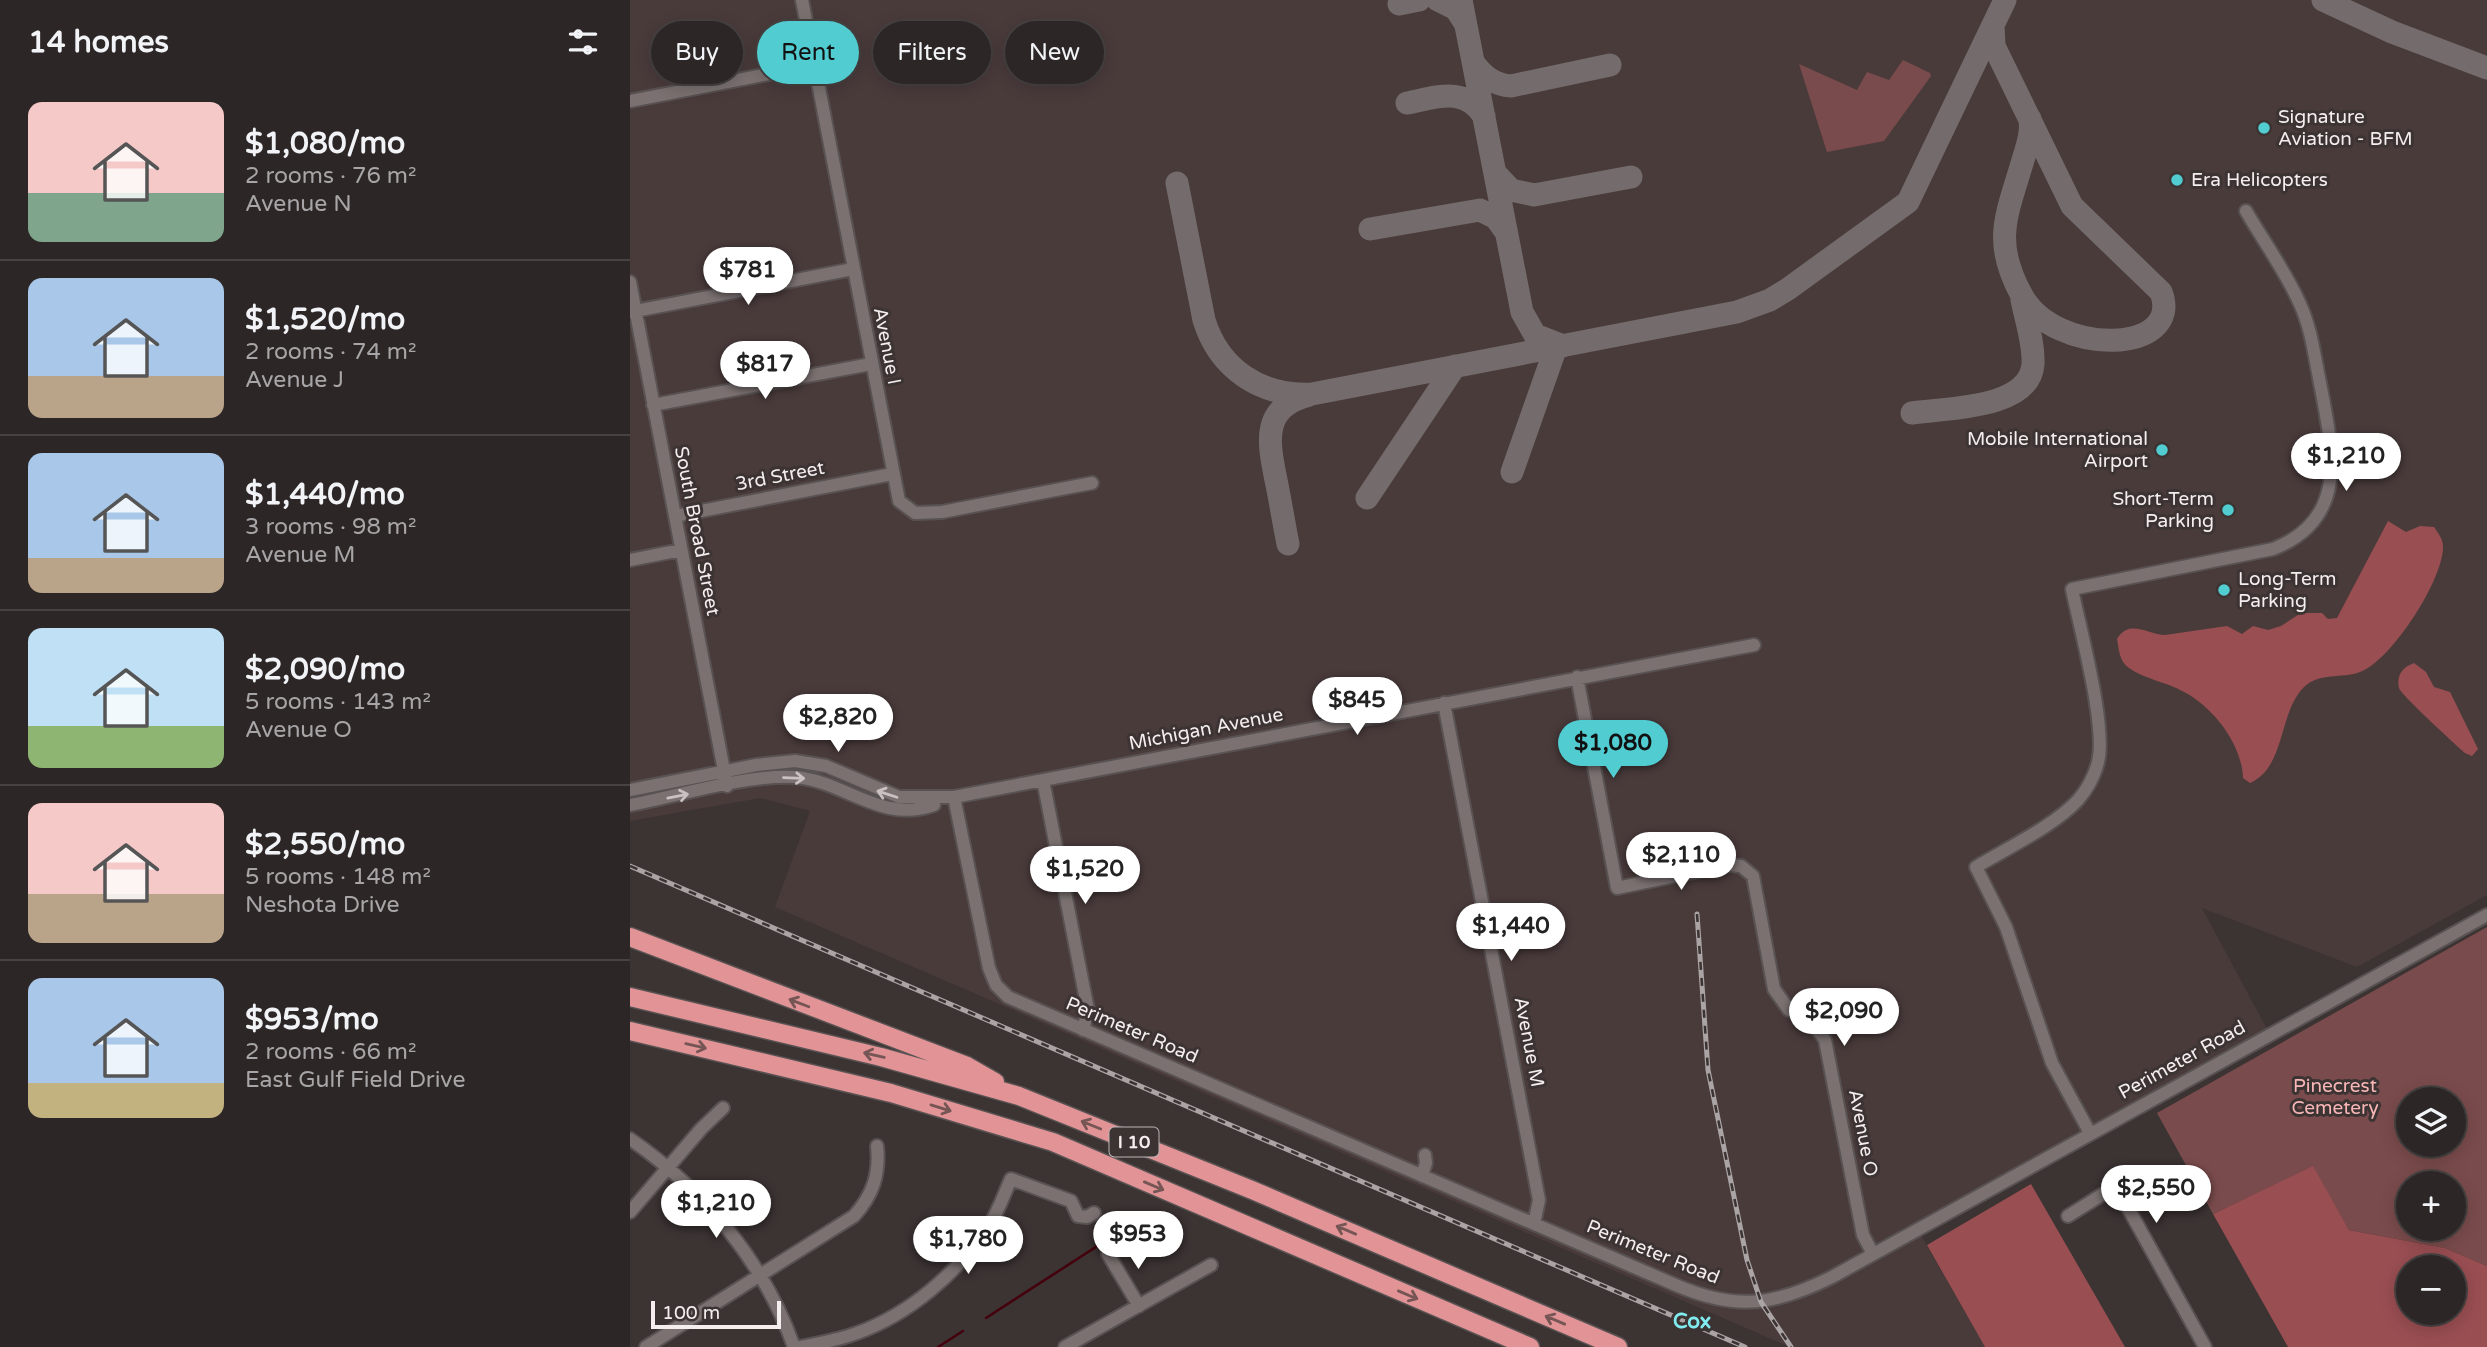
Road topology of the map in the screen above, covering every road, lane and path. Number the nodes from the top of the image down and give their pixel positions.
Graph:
1 (802, 0) edge
2 (806, 21) edge
3 (757, 77) edge
4 (819, 84) edge
5 (630, 102) edge
6 (2246, 211) dead end
7 (853, 269) junction
8 (630, 282) edge
9 (633, 312) edge
10 (871, 364) junction
11 (653, 405) junction
12 (892, 474) junction
13 (1092, 483) dead end
14 (675, 516) junction
15 (681, 550) junction
16 (630, 560) edge
17 (1754, 645) dead end
18 (1577, 677) junction
19 (1444, 703) junction
20 (723, 771) junction
21 (1043, 780) junction
22 (727, 786) junction
23 (630, 790) edge
24 (954, 797) junction
25 (630, 805) edge
26 (2487, 915) edge
27 (630, 937) edge
28 (630, 997) edge
29 (1083, 1030) junction
30 (630, 1031) edge
31 (1019, 1096) junction
32 (723, 1108) dead end
33 (2090, 1133) junction
34 (630, 1139) edge
35 (877, 1146) dead end
36 (1424, 1155) dead end
37 (668, 1168) junction
38 (1422, 1175) junction
39 (630, 1212) edge
40 (1094, 1213) dead end
41 (2068, 1216) dead end
42 (1534, 1224) junction
43 (1108, 1254) dead end
44 (1873, 1254) junction
45 (1211, 1265) dead end
46 (761, 1276) junction
47 (1139, 1306) junction
48 (646, 1347) edge
49 (794, 1347) edge
50 (800, 1347) edge
51 (1065, 1347) edge
52 (1531, 1347) edge
53 (1618, 1347) edge
54 (2205, 1347) edge

1 - 2 street, Avenue I
3 - 5 street
4 - 7 street, Avenue I
6 - 33 street
7 - 9 street
7 - 10 street, Avenue I
8 - 9 street, South Broad Street
9 - 11 street, South Broad Street
10 - 11 street
10 - 12 street, Avenue I
11 - 14 street, South Broad Street
12 - 13 street, Avenue I
12 - 14 street, 3rd Street
14 - 15 street, South Broad Street
15 - 16 street
15 - 20 street, South Broad Street
17 - 18 street, Michigan Avenue
18 - 19 street, Michigan Avenue
18 - 44 street, Avenue O
19 - 21 street, Michigan Avenue
19 - 42 street, Avenue M
20 - 22 street, South Broad Street
20 - 23 street, Michigan Avenue
24 -> 20 street, Michigan Avenue
21 - 24 street, Michigan Avenue
21 - 29 street
22 -> 24 street, Michigan Avenue
25 -> 22 street, Michigan Avenue
24 - 29 street, Perimeter Road
26 - 33 street, Perimeter Road
31 -> 27 highway
31 -> 28 highway, I 10
29 - 38 street, Perimeter Road
30 -> 52 highway, I 10
53 -> 31 highway, I 10
32 - 37 street
33 - 44 street, Perimeter Road
34 - 37 street
35 - 46 street
36 - 38 street
37 - 39 street
37 - 46 street
38 - 42 street, Perimeter Road
40 - 50 street
41 - 54 street
42 - 44 street, Perimeter Road
43 - 47 street
45 - 47 street
46 - 48 street
46 - 49 street
47 - 51 street

